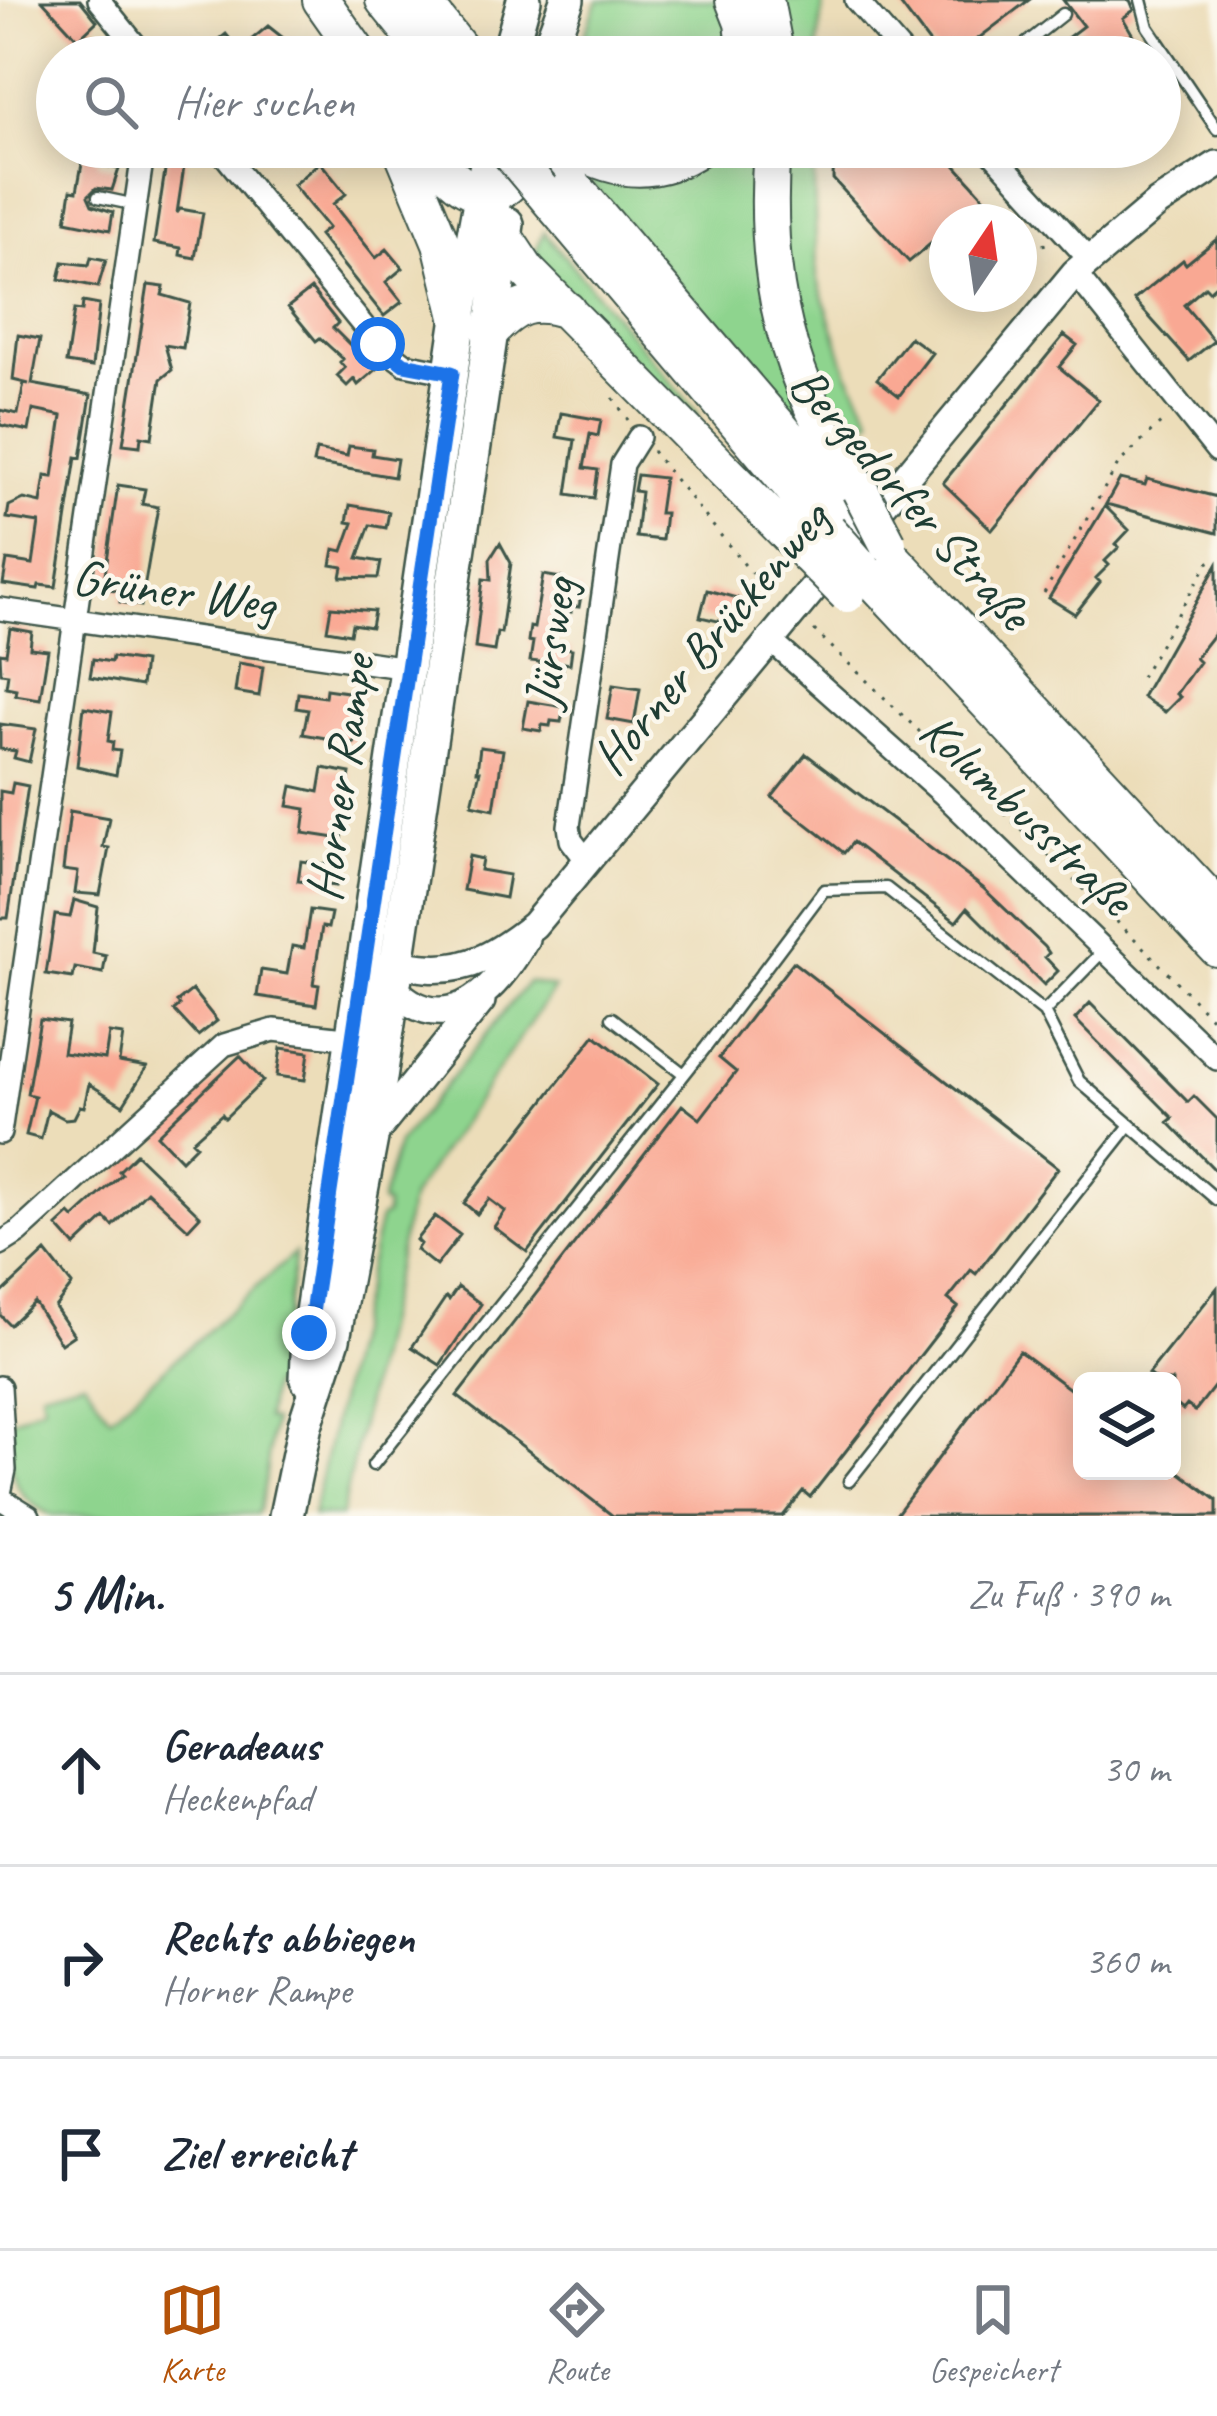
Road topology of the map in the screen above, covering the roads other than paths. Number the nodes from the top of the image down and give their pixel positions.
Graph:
1 (99, 0) edge
2 (321, 0) edge
3 (384, 0) edge
4 (524, 0) edge
5 (567, 0) edge
6 (734, 0) edge
7 (765, 0) edge
8 (856, 0) edge
9 (1141, 0) edge
10 (427, 6) edge
11 (1063, 14) dead end
12 (128, 36) edge
13 (346, 36) edge
14 (413, 36) edge
15 (463, 36) edge
16 (498, 36) edge
17 (554, 36) edge
18 (745, 36) edge
19 (772, 36) edge
20 (888, 36) edge
21 (1035, 36) edge
22 (1154, 36) edge
23 (1181, 76) edge
24 (1217, 129) edge
25 (1217, 165) edge
26 (141, 168) edge
27 (235, 168) edge
28 (410, 168) edge
29 (442, 168) edge
30 (486, 168) edge
31 (525, 168) edge
32 (531, 168) edge
33 (543, 168) edge
34 (771, 168) edge
35 (1004, 168) edge
36 (482, 192) junction
37 (98, 197) dead end
38 (136, 205) junction
39 (505, 238) junction
40 (1078, 257) junction
41 (567, 310) junction
42 (475, 325) junction
43 (452, 373) junction
44 (482, 392) junction
45 (638, 437) dead end
46 (1217, 451) edge
47 (836, 520) junction
48 (876, 564) junction
49 (0, 609) edge
50 (75, 622) junction
51 (770, 640) junction
52 (407, 668) junction
53 (588, 862) junction
54 (1217, 907) edge
55 (533, 926) junction
56 (1217, 948) edge
57 (1105, 949) junction
58 (380, 969) junction
59 (489, 992) junction
60 (1044, 1012) junction
61 (612, 1018) dead end
62 (354, 1039) junction
63 (1217, 1059) edge
64 (684, 1074) junction
65 (1130, 1125) junction
66 (0, 1133) edge
67 (371, 1138) junction
68 (1217, 1200) edge
69 (0, 1244) edge
70 (0, 1387) edge
71 (305, 1424) junction
72 (374, 1465) dead end
73 (849, 1480) dead end
74 (0, 1496) edge
75 (28, 1516) edge
76 (286, 1516) edge

1 - 12 street
2 - 13 highway
3 - 14 highway
4 - 16 main road
5 - 17 main road
6 - 18 highway
7 - 19 highway
8 - 20 street
9 - 22 lane
10 - 15 highway
11 - 21 lane
23 - 24 lane
25 - 40 street, Horner Brückenweg
26 - 38 street
27 - 43 street
28 - 42 highway
29 - 36 highway
30 - 36 main road, Horner Rampe
31 - 36 highway
32 - 39 main road, Horner Rampe
33 - 47 highway, Bergedorfer Straße
34 - 47 highway
35 - 40 street
36 - 39 highway
36 - 42 main road, Horner Rampe
37 - 38 lane
38 - 50 street
39 - 41 highway
39 - 42 main road, Horner Rampe
40 - 46 street
40 - 51 street, Horner Brückenweg
41 - 42 highway
41 - 47 highway
42 - 43 main road, Horner Rampe
42 - 44 main road, Horner Rampe
43 - 44 main road
43 - 52 main road, Horner Rampe
44 - 58 main road, Horner Rampe
45 - 53 street, Jürsweg
47 - 48 highway, bridge
47 - 48 highway, bridge
48 - 54 highway, Bergedorfer Straße
48 - 56 highway
49 - 50 street, Grüner Weg
50 - 52 street, Grüner Weg
50 - 66 street
51 - 53 street, Horner Brückenweg
51 - 57 street, Kolumbusstraße
52 - 58 main road, Horner Rampe
53 - 55 street, Horner Brückenweg
55 - 58 street, Horner Brückenweg
55 - 59 street, Horner Brückenweg
57 - 60 lane
57 - 63 street, Kolumbusstraße
58 - 59 street
58 - 62 main road, Horner Rampe
58 - 67 main road, Horner Rampe
59 - 67 street, Horner Brückenweg
60 - 64 lane
60 - 65 lane
61 - 64 lane
62 - 69 street
62 - 71 main road, Horner Rampe
64 - 72 lane
65 - 68 lane
65 - 73 lane
67 - 71 main road, Horner Rampe
70 - 74 street
71 - 76 main road, Horner Rampe
74 - 75 street

